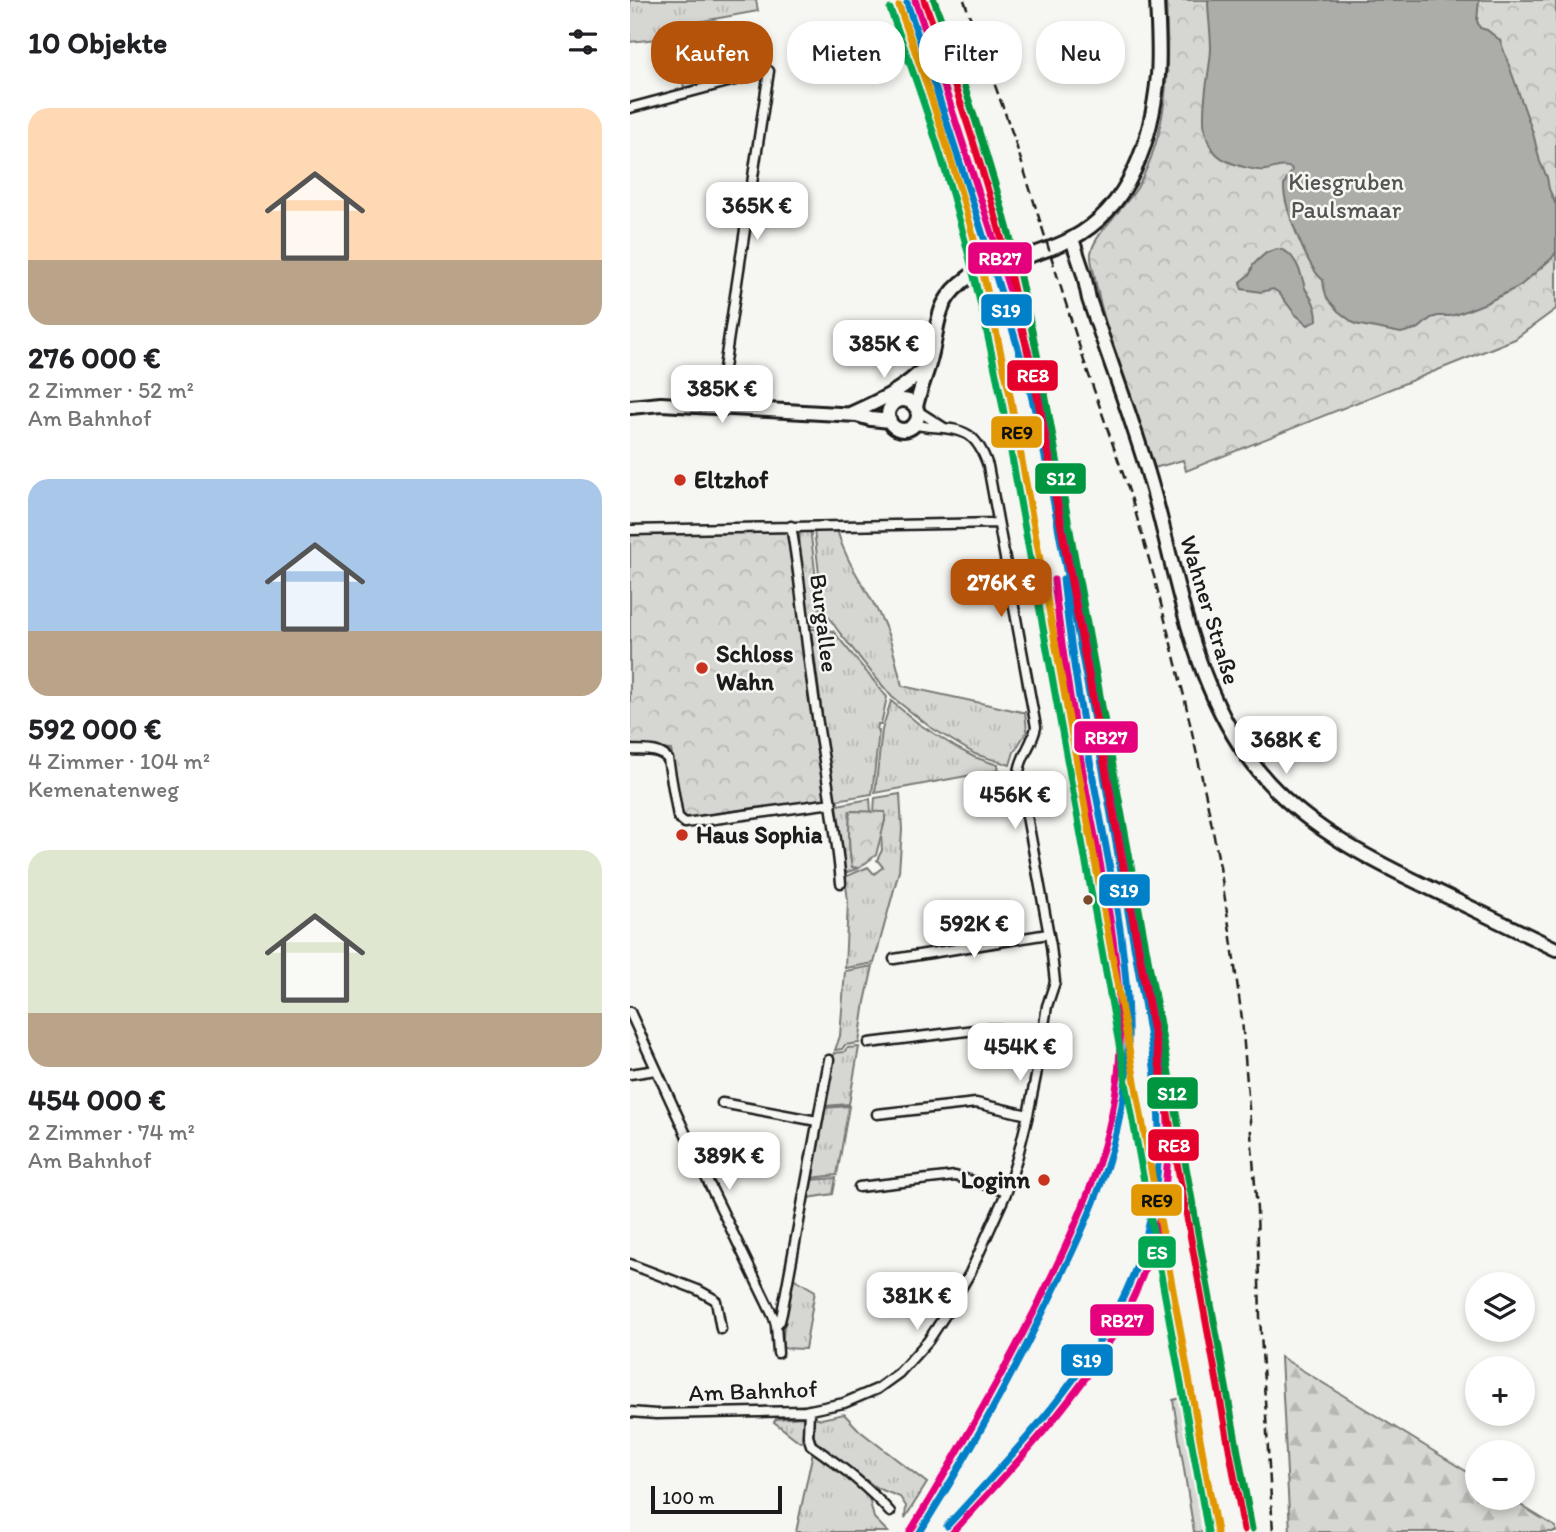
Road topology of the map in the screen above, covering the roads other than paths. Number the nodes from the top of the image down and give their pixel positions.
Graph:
1 (1157, 0) edge
2 (630, 108) edge
3 (1072, 239) junction
4 (930, 362) junction
5 (925, 375) junction
6 (903, 400) junction
7 (630, 407) edge
8 (890, 407) junction
9 (718, 408) junction
10 (917, 409) junction
11 (854, 414) junction
12 (890, 421) junction
13 (914, 425) junction
14 (943, 427) junction
15 (998, 523) junction
16 (791, 526) junction
17 (630, 530) edge
18 (630, 750) edge
19 (832, 803) junction
20 (841, 883) dead end
21 (1048, 934) junction
22 (1556, 949) edge
23 (894, 959) dead end
24 (630, 1012) edge
25 (1043, 1036) junction
26 (869, 1043) dead end
27 (829, 1060) dead end
28 (656, 1070) junction
29 (630, 1074) edge
30 (722, 1103) dead end
31 (877, 1114) dead end
32 (1028, 1115) junction
33 (817, 1121) junction
34 (859, 1187) dead end
35 (1007, 1191) junction
36 (630, 1264) edge
37 (776, 1325) junction
38 (721, 1329) dead end
39 (778, 1353) dead end
40 (809, 1410) junction
41 (630, 1412) edge
42 (890, 1512) dead end

1 - 3 street
2 - 9 street
3 - 4 street
3 - 22 street, Wahner Straße
4 - 5 street
4 - 11 street
5 - 6 street
5 - 10 street
6 - 8 street
6 - 10 street
7 - 9 street
8 - 11 street
8 - 12 street
9 - 11 street
10 - 13 street
10 - 14 street, Am Bahnhof
11 - 12 street
12 - 13 street
13 - 14 street, Am Bahnhof
14 - 15 street, Am Bahnhof
15 - 16 street
15 - 21 street, Am Bahnhof
16 - 17 street
16 - 19 street, Burgallee
18 - 19 street
19 - 20 street, Burgallee
21 - 23 street
21 - 25 street, Am Bahnhof
24 - 28 street
25 - 26 street
25 - 32 street, Am Bahnhof
27 - 33 street
28 - 29 street
28 - 37 street
30 - 33 street
31 - 32 street
32 - 35 street, Am Bahnhof
33 - 37 street
34 - 35 street
35 - 40 street, Am Bahnhof
36 - 38 street
37 - 39 street
40 - 41 street, Am Bahnhof
40 - 42 street

